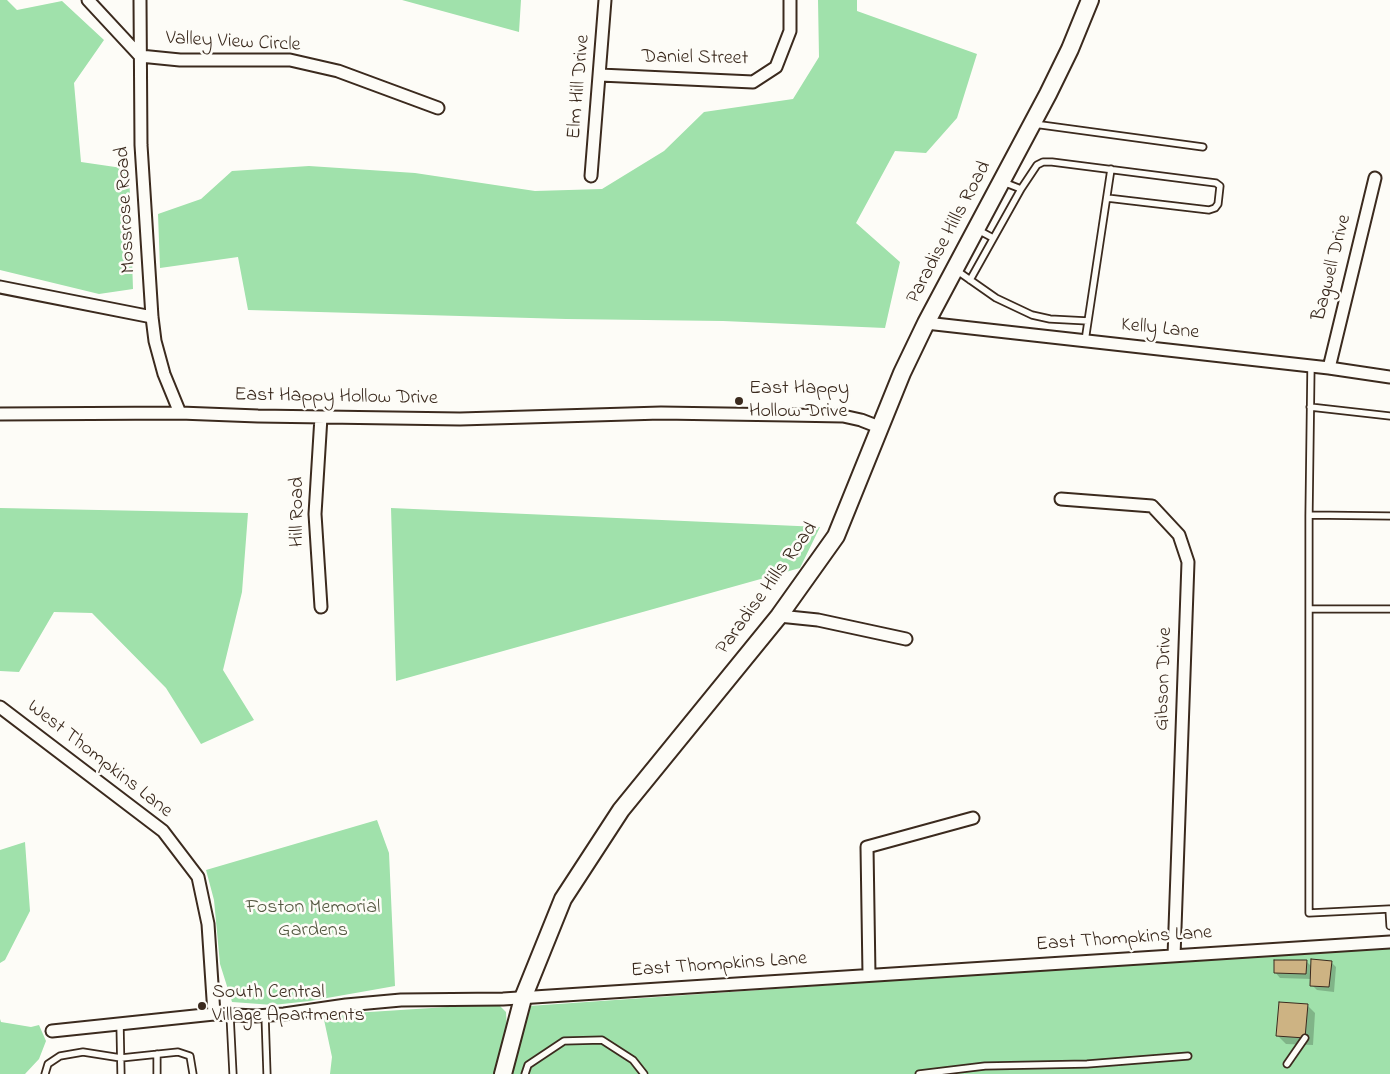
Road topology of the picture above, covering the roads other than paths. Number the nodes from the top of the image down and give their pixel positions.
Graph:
1 (88, 0) edge
2 (140, 0) edge
3 (605, 0) edge
4 (790, 0) edge
5 (1090, 0) edge
6 (140, 56) junction
7 (600, 75) junction
8 (438, 108) dead end
9 (1032, 124) junction
10 (1203, 147) dead end
11 (1111, 169) junction
12 (591, 176) dead end
13 (1375, 178) dead end
14 (1001, 182) junction
15 (1021, 189) junction
16 (1107, 198) junction
17 (976, 229) junction
18 (993, 238) junction
19 (954, 269) junction
20 (970, 280) junction
21 (0, 287) edge
22 (152, 318) junction
23 (1088, 321) junction
24 (926, 323) junction
25 (1085, 341) junction
26 (1311, 366) junction
27 (1329, 368) junction
28 (1390, 377) edge
29 (1310, 407) junction
30 (180, 413) junction
31 (0, 414) edge
32 (1390, 416) edge
33 (321, 417) junction
34 (879, 428) junction
35 (1061, 499) dead end
36 (1309, 515) junction
37 (1390, 516) edge
38 (321, 607) dead end
39 (1309, 609) junction
40 (1390, 609) edge
41 (779, 616) junction
42 (906, 638) dead end
43 (0, 707) edge
44 (973, 818) dead end
45 (1389, 909) edge
46 (1390, 926) edge
47 (1390, 942) edge
48 (1174, 956) junction
49 (868, 974) junction
50 (523, 998) junction
51 (214, 1014) junction
52 (230, 1015) junction
53 (265, 1015) junction
54 (120, 1024) junction
55 (52, 1031) dead end
56 (1305, 1038) dead end
57 (157, 1054) junction
58 (1188, 1056) dead end
59 (121, 1058) junction
60 (1287, 1064) dead end
61 (45, 1074) edge
62 (121, 1074) edge
63 (157, 1074) edge
64 (193, 1074) edge
65 (233, 1074) edge
66 (267, 1074) edge
67 (503, 1074) edge
68 (524, 1074) edge
69 (644, 1074) edge
70 (919, 1074) edge

1 - 6 street
2 - 6 street, Mossrose Road
3 - 7 street, Elm Hill Drive
4 - 7 street, Daniel Street
5 - 9 street, Paradise Hills Road
6 - 8 street, Valley View Circle
6 - 22 street, Mossrose Road
7 - 12 street, Elm Hill Drive
9 - 10 lane
9 - 14 street, Paradise Hills Road
11 - 15 lane
11 - 16 lane
11 - 16 lane
13 - 27 street, Bagwell Drive
14 - 15 lane
14 - 17 street, Paradise Hills Road
15 - 18 lane
16 - 23 lane
17 - 18 lane
17 - 19 street, Paradise Hills Road
18 - 20 lane
19 - 20 lane
19 - 24 street, Paradise Hills Road
20 - 23 lane
21 - 22 street
22 - 30 street, Mossrose Road
23 - 25 lane
24 - 25 street, Kelly Lane
24 - 34 street, Paradise Hills Road
25 - 26 street, Kelly Lane
26 - 27 street, Kelly Lane
26 - 29 lane
27 - 28 street, Kelly Lane
29 - 32 lane
29 - 36 lane
30 - 31 street, East Happy Hollow Drive
30 - 33 street, East Happy Hollow Drive
33 - 34 street, East Happy Hollow Drive
33 - 38 street, Hill Road
34 - 41 street, Paradise Hills Road
35 - 48 street, Gibson Drive
36 - 37 lane
36 - 39 lane
39 - 40 lane
39 - 45 lane
41 - 42 street
41 - 50 street, Paradise Hills Road
43 - 51 street, West Thompkins Lane
44 - 49 street
45 - 46 lane
47 - 48 street, East Thompkins Lane
48 - 49 street, East Thompkins Lane
49 - 50 street, East Thompkins Lane
50 - 53 street, East Thompkins Lane
50 - 67 street, Paradise Hills Road
51 - 52 street, East Thompkins Lane
51 - 54 street, East Thompkins Lane
52 - 53 street, East Thompkins Lane
52 - 65 lane
53 - 66 lane
54 - 55 street, East Thompkins Lane
54 - 59 lane
56 - 60 lane
57 - 59 lane
57 - 63 lane
57 - 64 lane
58 - 70 lane
59 - 61 lane
59 - 62 lane
68 - 69 lane

